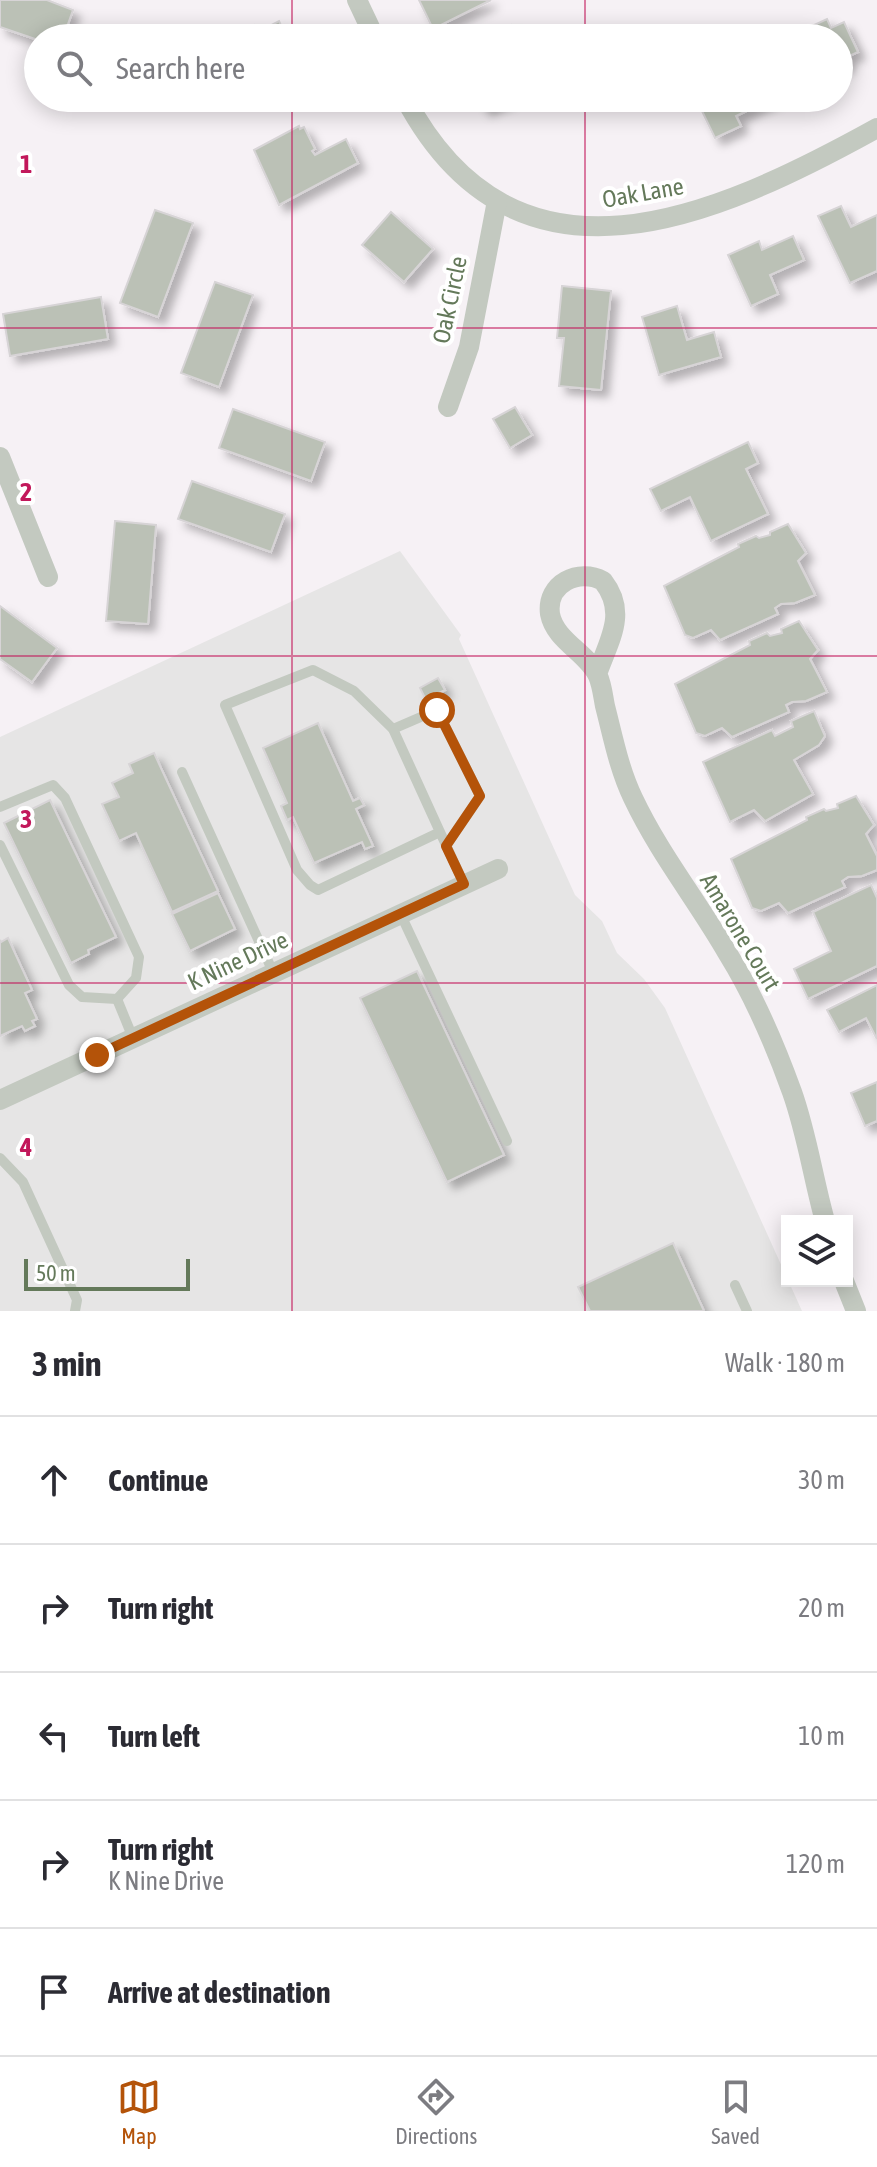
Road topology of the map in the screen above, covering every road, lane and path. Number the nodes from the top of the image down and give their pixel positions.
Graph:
1 (357, 0) edge
2 (368, 24) edge
3 (412, 112) edge
4 (877, 128) edge
5 (497, 201) junction
6 (448, 407) dead end
7 (0, 457) edge
8 (48, 577) dead end
9 (597, 674) junction
10 (393, 729) junction
11 (182, 772) dead end
12 (0, 807) edge
13 (440, 832) junction
14 (0, 845) edge
15 (446, 846) junction
16 (498, 869) dead end
17 (464, 884) junction
18 (401, 915) junction
19 (273, 972) junction
20 (117, 999) junction
21 (133, 1038) junction
22 (0, 1100) edge
23 (507, 1141) dead end
24 (0, 1158) edge
25 (824, 1215) edge
26 (735, 1285) dead end
27 (846, 1287) edge
28 (75, 1311) edge
29 (747, 1311) edge
30 (856, 1311) edge

1 - 2 street
3 - 5 street, Oak Lane
4 - 5 street, Oak Lane
5 - 6 street, Oak Circle
7 - 8 street
9 - 9 street, Amarone Court
9 - 25 street, Amarone Court
10 - 13 lane
10 - 13 lane
10 - 15 lane
11 - 19 lane
12 - 20 lane
13 - 15 lane
14 - 20 lane
15 - 17 lane
16 - 17 street, K Nine Drive
17 - 18 street, K Nine Drive
18 - 19 street, K Nine Drive
18 - 23 lane
19 - 21 street, K Nine Drive
20 - 21 lane
21 - 22 street, K Nine Drive
24 - 28 lane
26 - 29 lane
27 - 30 street

